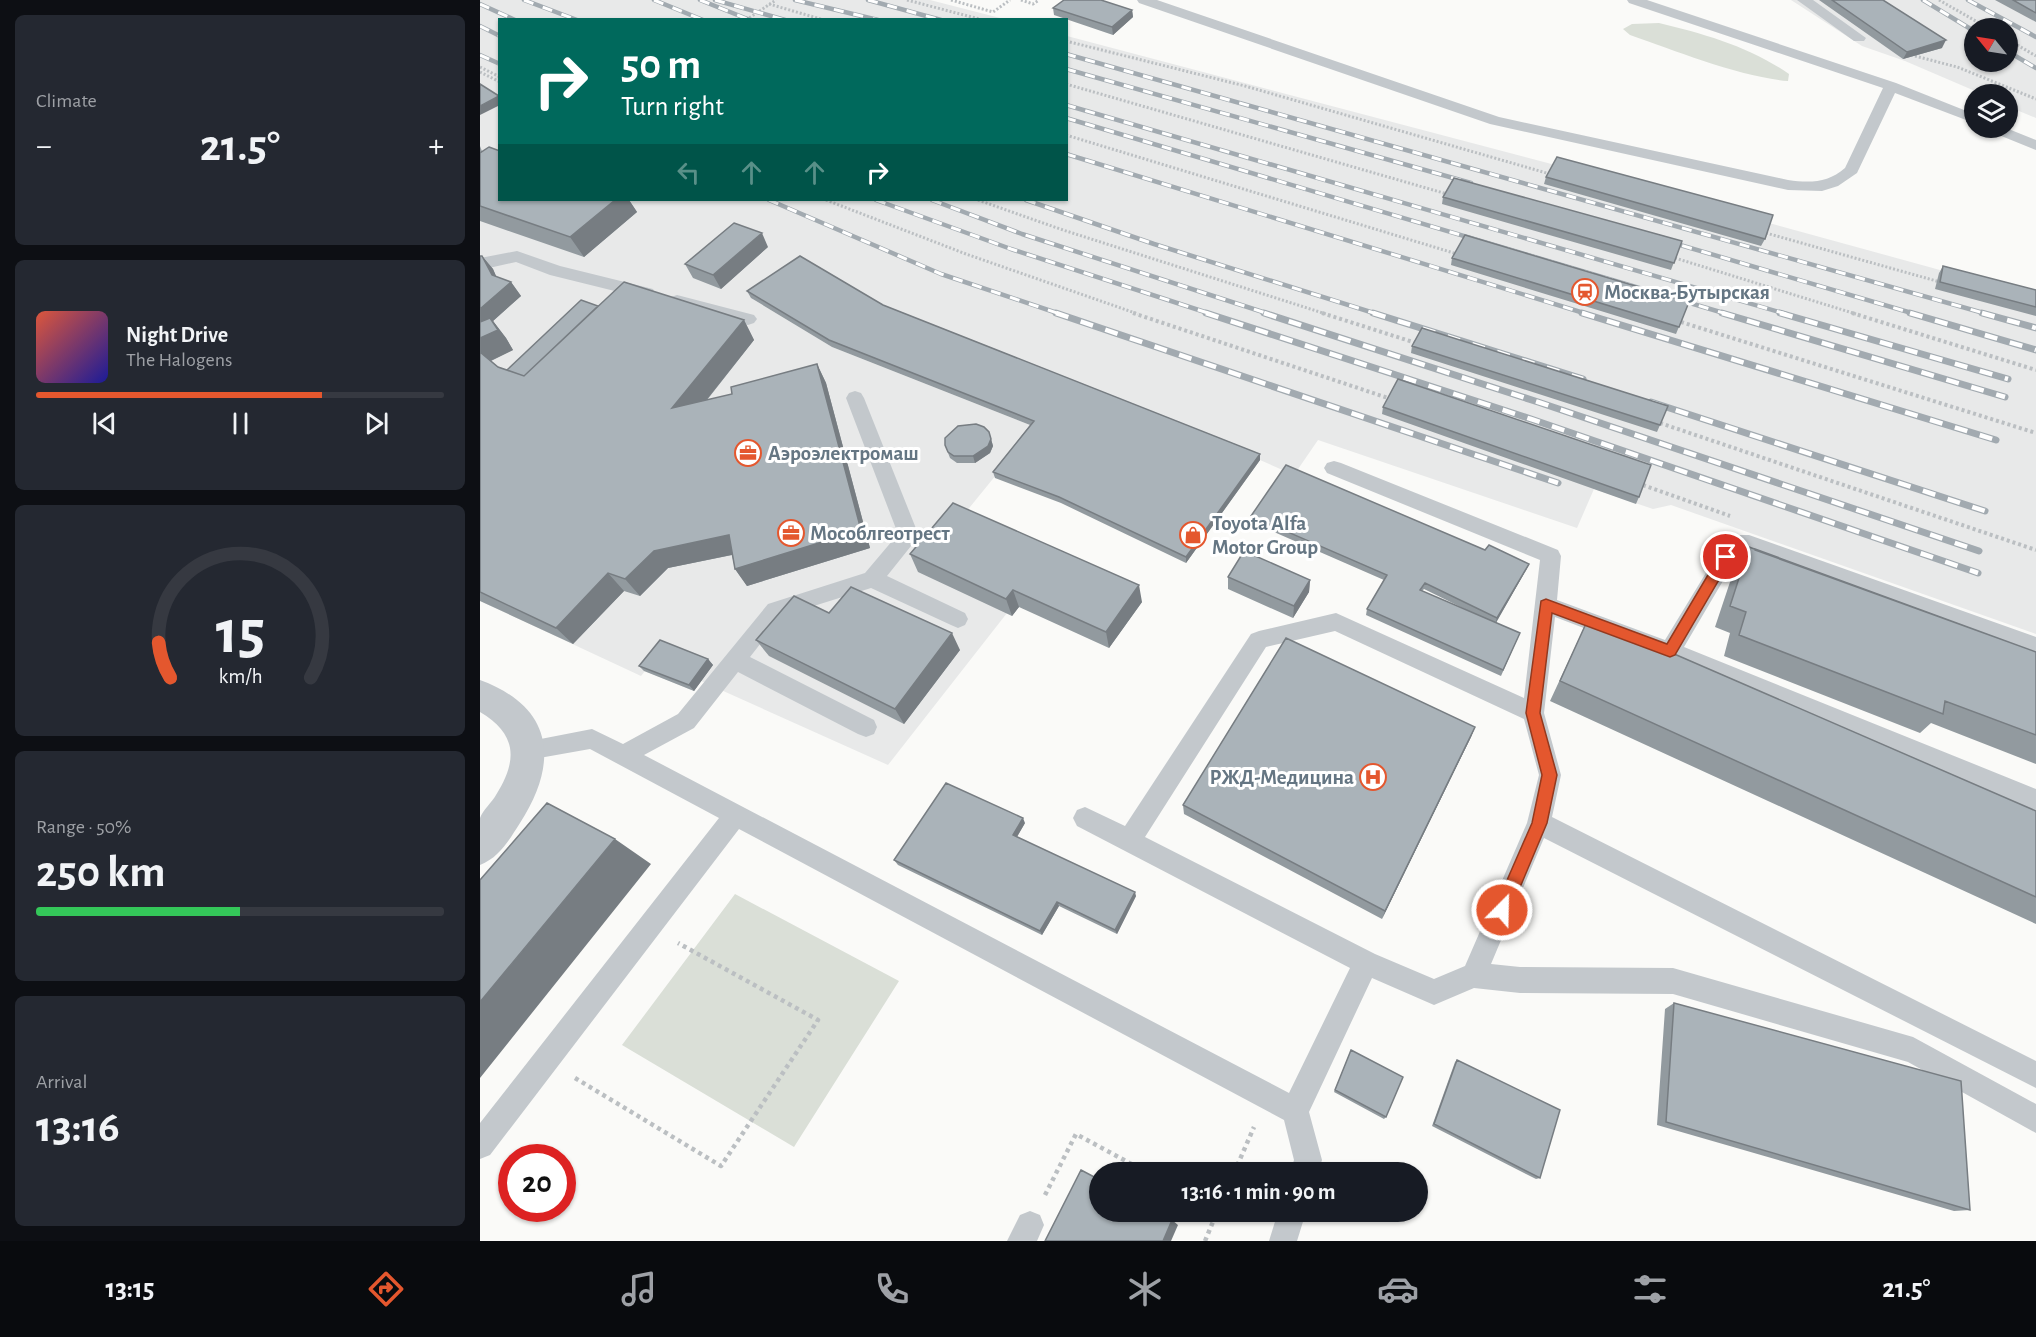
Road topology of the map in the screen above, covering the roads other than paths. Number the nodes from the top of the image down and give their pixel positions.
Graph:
1 (1144, 0) edge
2 (1634, 0) edge
3 (1804, 0) edge
4 (1859, 38) dead end
5 (1891, 86) junction
6 (1964, 115) edge
7 (2018, 138) edge
8 (2036, 145) edge
9 (480, 264) edge
10 (748, 319) dead end
11 (855, 399) dead end
12 (1334, 468) dead end
13 (872, 579) junction
14 (1546, 605) junction
15 (958, 619) dead end
16 (2036, 646) edge
17 (1670, 651) junction
18 (735, 660) junction
19 (480, 695) edge
20 (1533, 713) junction
21 (866, 727) dead end
22 (528, 750) junction
23 (623, 755) junction
24 (2036, 800) edge
25 (735, 815) junction
26 (1085, 818) dead end
27 (1539, 823) junction
28 (1129, 841) junction
29 (480, 847) edge
30 (1366, 963) junction
31 (1474, 975) junction
32 (2036, 1075) edge
33 (1295, 1111) junction
34 (2036, 1119) edge
35 (480, 1145) edge
36 (1307, 1162) edge
37 (1289, 1222) edge
38 (1283, 1241) edge

1 - 5 lane
2 - 5 lane
3 - 4 lane
5 - 6 lane
7 - 8 lane
9 - 10 lane
11 - 13 lane
12 - 14 lane
13 - 15 lane
13 - 18 lane
14 - 17 lane
14 - 20 lane
16 - 17 lane
17 - 24 lane
18 - 21 lane
18 - 23 lane
19 - 22 street
20 - 27 lane
20 - 28 lane
22 - 23 lane
22 - 29 street
23 - 25 lane
25 - 33 lane
25 - 35 lane
26 - 28 lane
27 - 31 lane
27 - 32 lane
28 - 30 lane
30 - 31 lane
30 - 33 lane
31 - 34 lane
33 - 36 lane
37 - 38 lane

